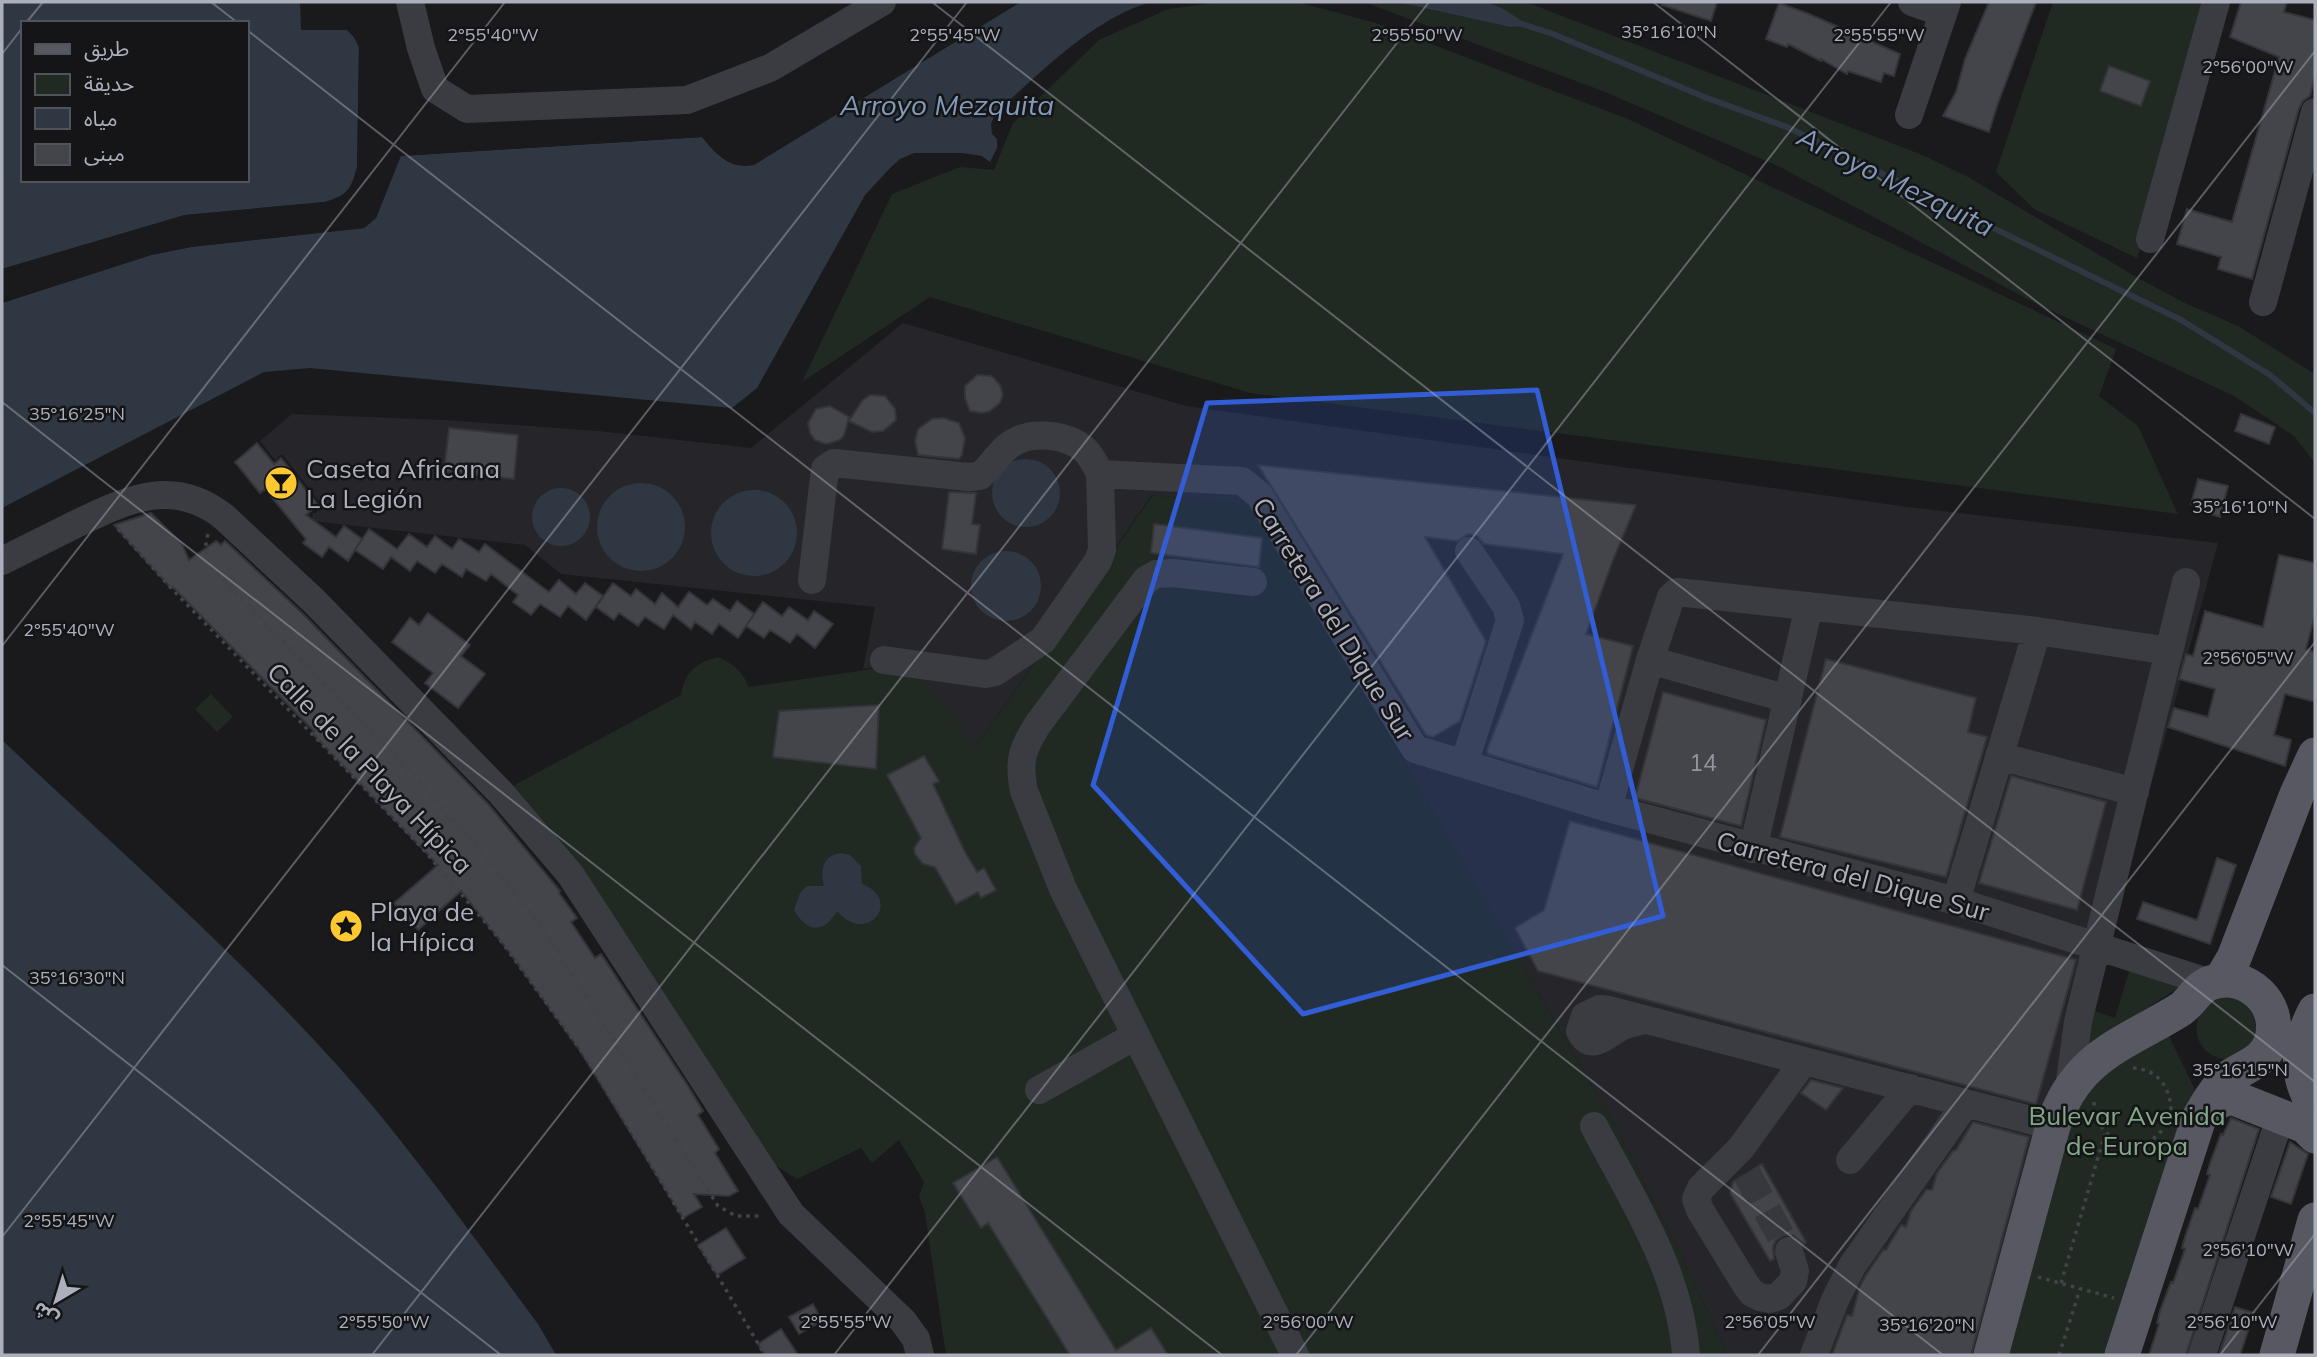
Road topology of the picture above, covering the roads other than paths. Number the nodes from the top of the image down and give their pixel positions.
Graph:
1 (410, 2) edge
2 (882, 2) edge
3 (1912, 2) edge
4 (2216, 2) edge
5 (1945, 7) edge
6 (2315, 112) edge
7 (1909, 115) dead end
8 (2150, 239) dead end
9 (2263, 302) dead end
10 (1100, 474) junction
11 (1469, 551) dead end
12 (2, 561) edge
13 (812, 580) dead end
14 (1253, 582) dead end
15 (2186, 582) dead end
16 (1809, 606) junction
17 (2037, 631) junction
18 (2169, 651) junction
19 (884, 660) dead end
20 (1650, 660) junction
21 (1787, 699) junction
22 (2315, 755) edge
23 (1999, 756) junction
24 (1464, 764) junction
25 (2135, 792) junction
26 (1608, 808) junction
27 (1753, 849) junction
28 (1956, 901) junction
29 (2098, 946) junction
30 (2216, 981) junction
31 (2315, 1011) edge
32 (1646, 1020) dead end
33 (1135, 1036) junction
34 (2271, 1042) junction
35 (1804, 1061) junction
36 (1910, 1088) junction
37 (1039, 1090) dead end
38 (2083, 1091) junction
39 (2312, 1096) edge
40 (1966, 1103) junction
41 (2281, 1115) junction
42 (2199, 1118) junction
43 (1594, 1126) dead end
44 (2053, 1126) junction
45 (2315, 1136) edge
46 (1850, 1160) dead end
47 (2315, 1220) edge
48 (1789, 1251) tunnel mouth
49 (920, 1355) edge
50 (1295, 1355) edge
51 (1686, 1355) edge
52 (1814, 1355) edge
53 (1992, 1355) edge
54 (2122, 1355) edge
55 (2202, 1355) edge
56 (2277, 1355) edge

1 - 2 street
3 - 5 street
4 - 8 street
5 - 7 street
6 - 9 street
10 - 13 street
10 - 19 street
10 - 24 street, Carretera del Dique Sur
11 - 24 street
12 - 49 street
14 - 33 street
15 - 18 street
16 - 17 street
16 - 20 street
16 - 21 street
17 - 18 street
17 - 23 street
18 - 25 street
20 - 21 street
20 - 26 street
21 - 27 street
22 - 30 main road
23 - 25 street
23 - 28 street
24 - 26 street, Carretera del Dique Sur
25 - 29 street
26 - 27 street, Carretera del Dique Sur
27 - 28 street, Carretera del Dique Sur
28 - 29 street, Carretera del Dique Sur
29 - 30 street, Carretera del Dique Sur
29 - 38 street
30 - 34 main road
30 - 38 main road
31 - 39 main road
32 - 35 street
33 - 37 street
33 - 50 street
34 - 39 main road
34 - 42 main road
35 - 36 street
35 - 48 street
36 - 40 street
36 - 46 street
38 - 44 main road
40 - 44 street
40 - 52 street
41 - 42 main road
41 - 45 main road
41 - 55 street
42 - 54 main road
43 - 51 street
44 - 53 main road
47 - 56 main road

